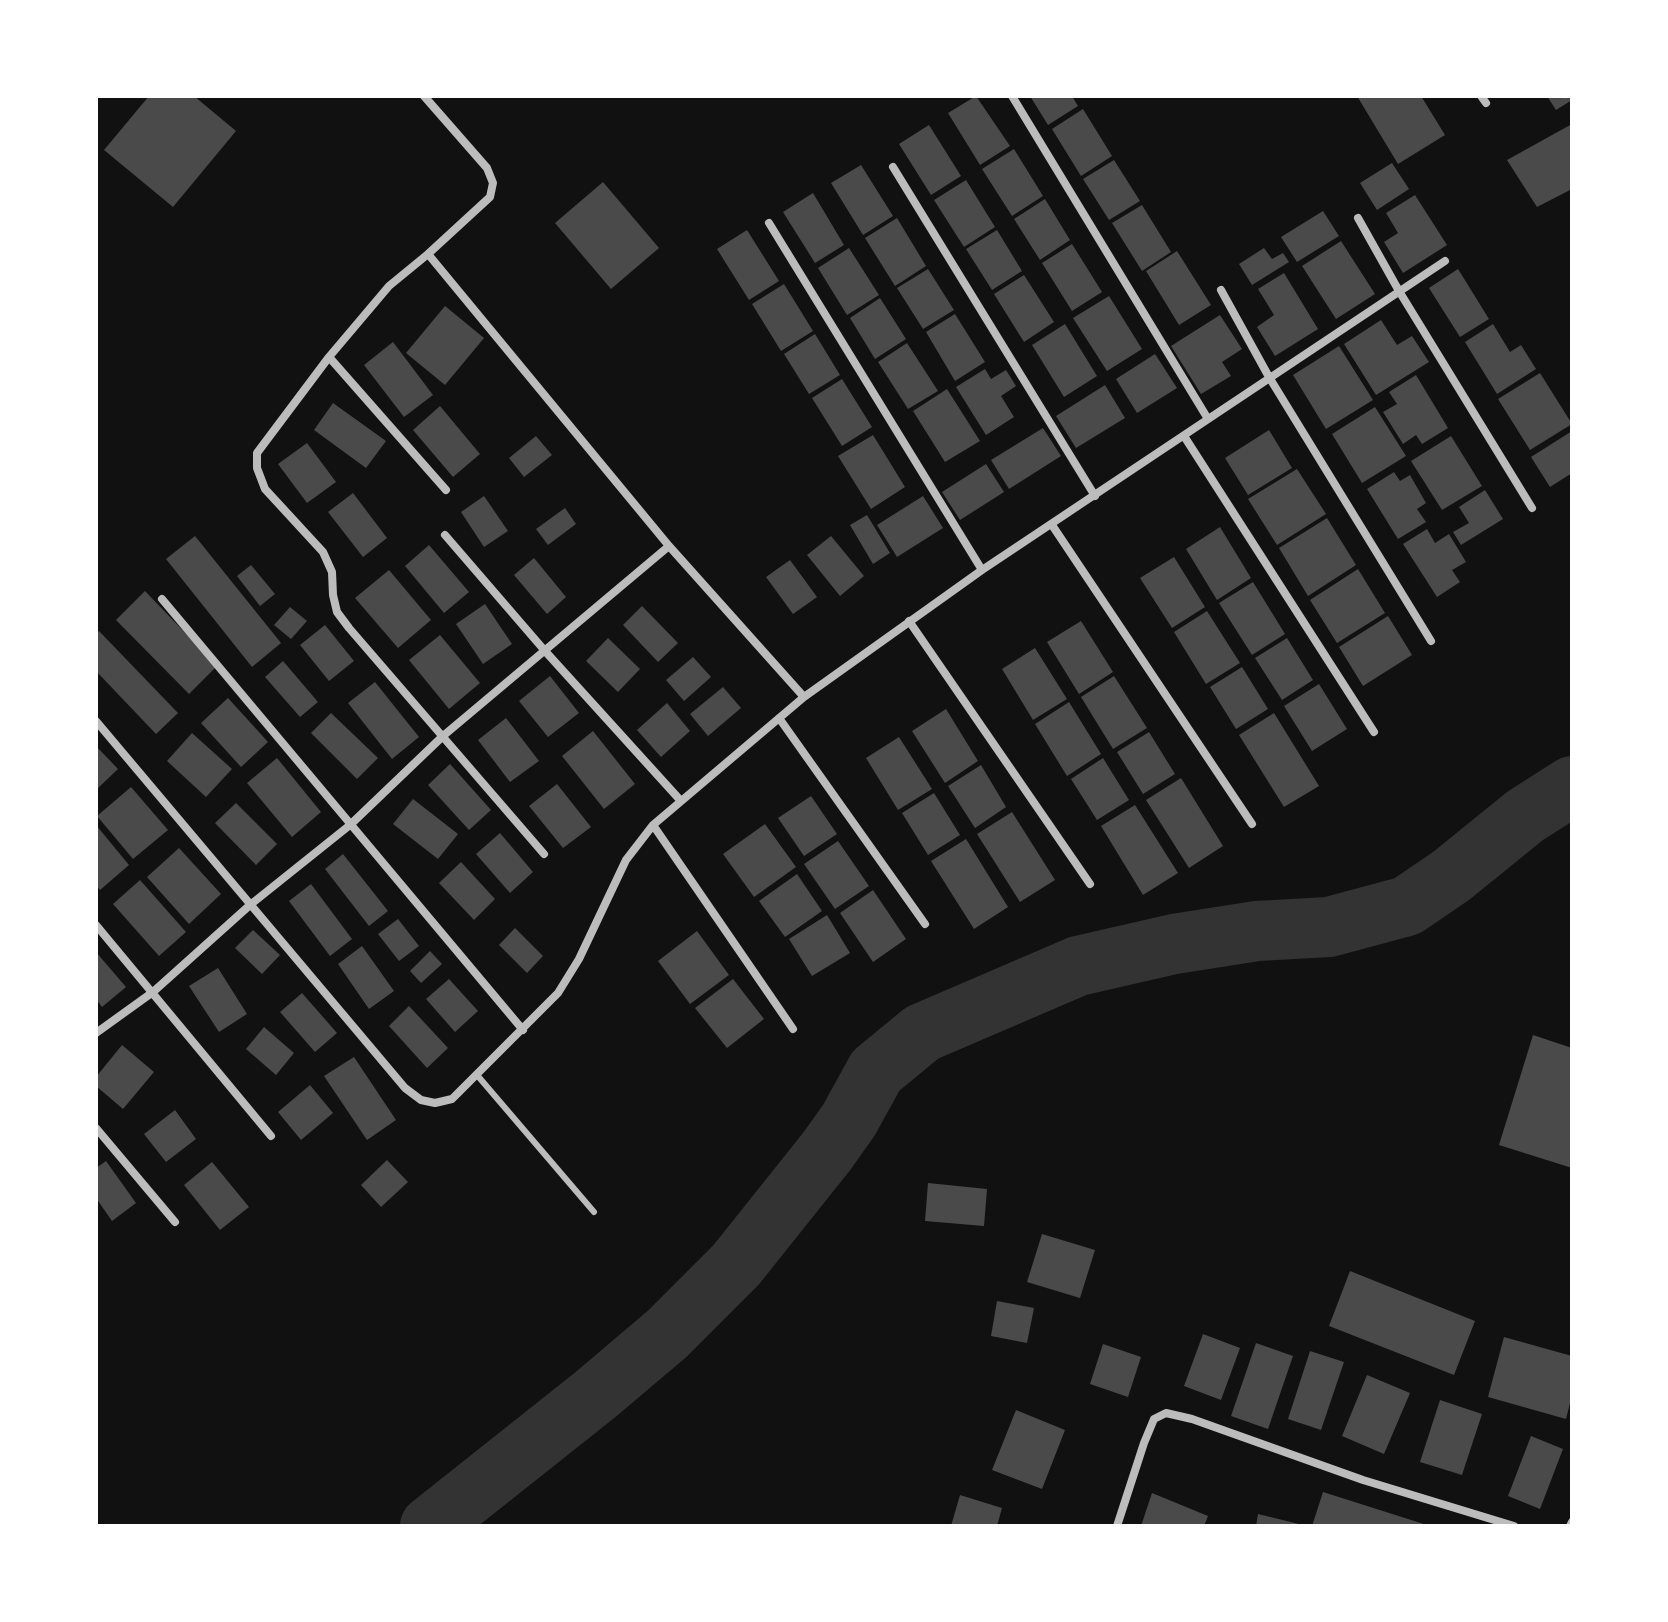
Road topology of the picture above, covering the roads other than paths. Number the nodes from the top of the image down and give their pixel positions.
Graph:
1 (424, 96) edge
2 (1012, 96) edge
3 (893, 167) dead end
4 (1358, 218) dead end
5 (769, 223) dead end
6 (428, 254) junction
7 (1445, 261) dead end
8 (1221, 290) dead end
9 (1399, 291) junction
10 (329, 357) junction
11 (1269, 377) junction
12 (1208, 419) junction
13 (1184, 436) junction
14 (446, 490) dead end
15 (1095, 496) junction
16 (1532, 508) dead end
17 (1052, 525) junction
18 (445, 535) dead end
19 (669, 546) junction
20 (982, 570) junction
21 (162, 599) dead end
22 (909, 621) junction
23 (1431, 641) dead end
24 (545, 651) junction
25 (804, 697) junction
26 (779, 718) junction
27 (96, 721) edge
28 (1374, 732) dead end
29 (443, 736) junction
30 (681, 801) junction
31 (1252, 824) dead end
32 (350, 825) junction
33 (653, 825) junction
34 (544, 854) dead end
35 (1090, 884) dead end
36 (250, 905) junction
37 (925, 924) dead end
38 (96, 925) edge
39 (153, 992) junction
40 (793, 1029) dead end
41 (523, 1030) junction
42 (96, 1033) edge
43 (477, 1075) junction
44 (96, 1128) edge
45 (271, 1136) dead end
46 (594, 1212) dead end
47 (175, 1222) dead end
48 (1117, 1526) edge
49 (1514, 1526) edge

1 - 6 street
2 - 12 street
3 - 15 street
4 - 9 street
5 - 20 street
6 - 10 street
6 - 19 street
7 - 9 street
8 - 11 street
9 - 11 street
9 - 16 street
10 - 14 street
10 - 29 street
11 - 12 street
11 - 23 street
12 - 13 street
13 - 15 street
13 - 28 street
15 - 17 street
17 - 20 street
17 - 31 street
18 - 24 street
19 - 24 street
19 - 25 street
20 - 22 street
21 - 32 street
22 - 25 street
22 - 35 street
24 - 29 street
24 - 30 street
25 - 26 street
26 - 30 street
26 - 37 street
27 - 36 street
29 - 32 street
29 - 34 street
30 - 33 street
32 - 36 street
32 - 41 street
33 - 40 street
33 - 41 street
36 - 39 street
36 - 43 street
38 - 39 street
39 - 42 street
39 - 45 street
41 - 43 street
43 - 46 lane
44 - 47 street
48 - 49 street

